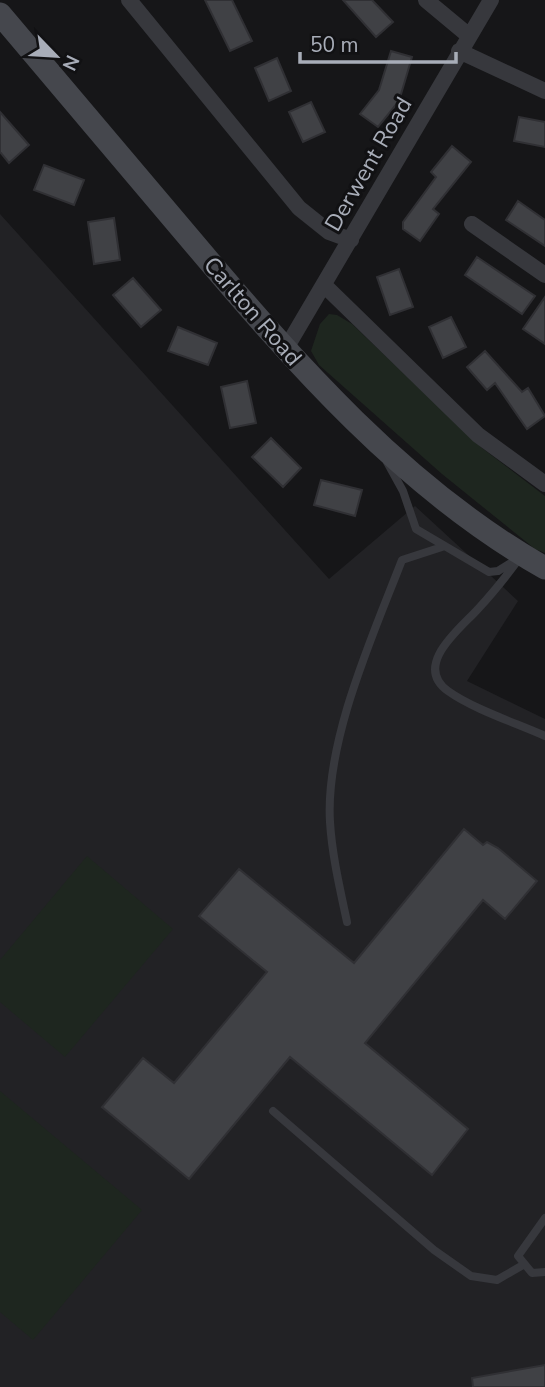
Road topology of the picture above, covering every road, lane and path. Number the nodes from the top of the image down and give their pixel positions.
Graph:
1 (129, 0) edge
2 (426, 0) edge
3 (491, 0) edge
4 (0, 14) edge
5 (468, 35) junction
6 (459, 51) junction
7 (545, 91) edge
8 (472, 224) dead end
9 (351, 240) junction
10 (545, 275) edge
11 (324, 285) junction
12 (285, 350) junction
13 (373, 437) junction
14 (545, 484) edge
15 (444, 546) junction
16 (522, 555) junction
17 (545, 568) edge
18 (545, 736) edge
19 (346, 922) dead end
20 (273, 1111) dead end
21 (545, 1218) edge
22 (523, 1265) junction
23 (545, 1272) edge

1 - 9 street
2 - 5 street
3 - 5 street, Derwent Road
4 - 12 main road, Carlton Road
5 - 6 street, Derwent Road
6 - 7 street
6 - 9 street, Derwent Road
8 - 10 street
9 - 11 street, Derwent Road
11 - 12 street, Derwent Road
11 - 14 street
12 - 13 main road, Carlton Road
13 - 15 lane
13 - 16 main road, Carlton Road
15 - 16 lane
15 - 19 lane
16 - 17 main road, Carlton Road
16 - 18 lane
20 - 22 lane
21 - 22 lane
22 - 23 lane

